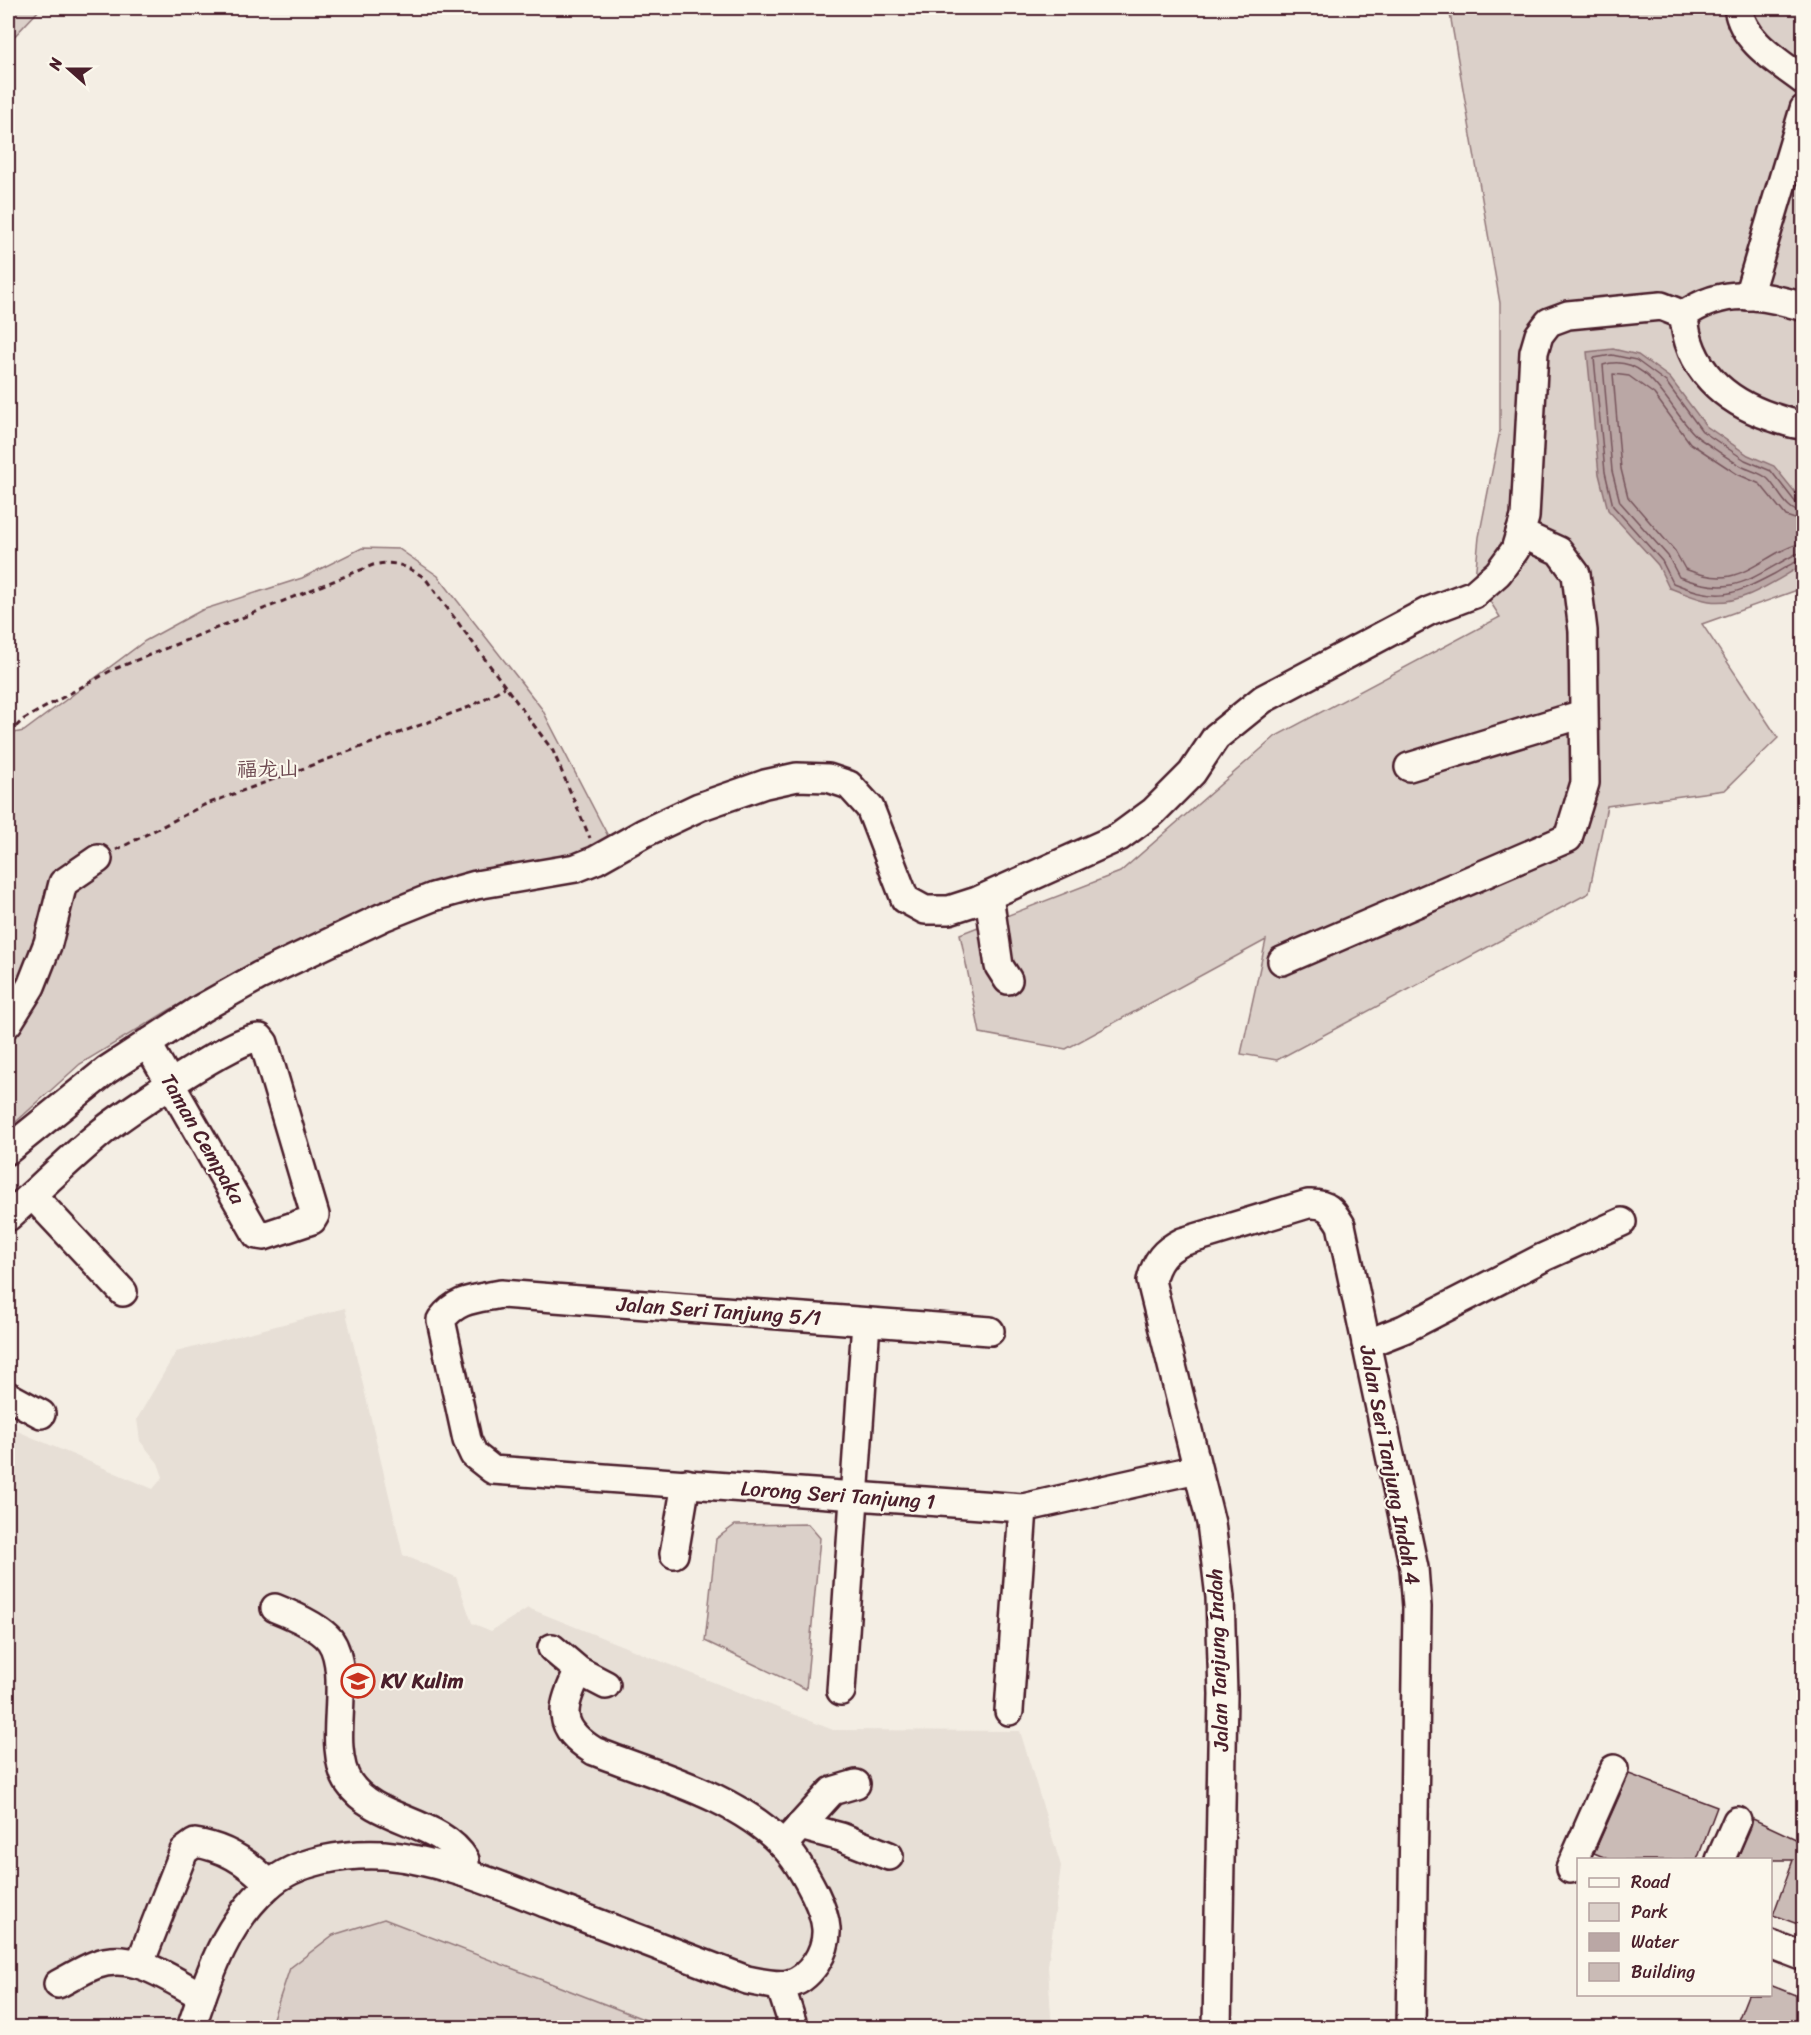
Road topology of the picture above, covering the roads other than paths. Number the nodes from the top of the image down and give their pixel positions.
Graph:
1 (1738, 8) edge
2 (1803, 81) edge
3 (1803, 109) edge
4 (1748, 296) junction
5 (1803, 307) edge
6 (1684, 315) junction
7 (1803, 425) edge
8 (1520, 533) junction
9 (1582, 714) junction
10 (1409, 767) dead end
11 (99, 859) road end
12 (988, 896) junction
13 (1282, 961) dead end
14 (1008, 980) dead end
15 (8, 1023) edge
16 (147, 1043) junction
17 (172, 1084) junction
18 (8, 1150) edge
19 (32, 1195) junction
20 (8, 1217) edge
21 (1622, 1222) dead end
22 (1155, 1265) joint
23 (123, 1292) dead end
24 (866, 1322) junction
25 (990, 1331) dead end
26 (1366, 1344) junction
27 (8, 1396) edge
28 (41, 1414) dead end
29 (478, 1460) joint
30 (1197, 1469) junction
31 (686, 1484) junction
32 (856, 1496) junction
33 (1023, 1508) junction
34 (674, 1554) dead end
35 (275, 1608) dead end
36 (552, 1648) dead end
37 (579, 1671) junction
38 (606, 1685) dead end
39 (841, 1692) dead end
40 (1009, 1711) dead end
41 (1614, 1769) dead end
42 (856, 1784) dead end
43 (1737, 1821) dead end
44 (791, 1835) junction
45 (889, 1856) dead end
46 (1721, 1858) edge
47 (1566, 1868) edge
48 (465, 1873) junction
49 (269, 1884) junction
50 (1772, 1945) edge
51 (1803, 1957) edge
52 (140, 1963) junction
53 (58, 1984) dead end
54 (780, 1985) junction
55 (202, 1996) junction
56 (191, 2028) edge
57 (794, 2028) edge
58 (1217, 2028) edge
59 (1411, 2028) edge

1 - 2 street
3 - 4 street
4 - 5 street
4 - 6 street
6 - 7 street
6 - 8 street
8 - 9 street
8 - 12 street
9 - 10 street
9 - 13 street
11 - 15 street
12 - 14 street
12 - 16 street
16 - 17 street, Taman Cempaka
16 - 18 street
17 - 17 street, Taman Cempaka
17 - 19 street
19 - 20 street
19 - 23 street
21 - 26 street
22 - 26 street, Jalan Seri Tanjung Indah 4
22 - 30 street, Jalan Tanjung Indah
24 - 25 street, Jalan Seri Tanjung 5/1
24 - 29 street, Jalan Seri Tanjung 5/1
24 - 32 street
26 - 59 street, Jalan Seri Tanjung Indah 4
27 - 28 street
29 - 31 street, Lorong Seri Tanjung 1
30 - 33 street, Lorong Seri Tanjung 1
30 - 58 street, Jalan Tanjung Indah
31 - 32 street, Lorong Seri Tanjung 1
31 - 34 street
32 - 33 street, Lorong Seri Tanjung 1
32 - 39 street
33 - 40 street
35 - 48 street
36 - 37 street
37 - 38 street
37 - 44 street
41 - 47 street
42 - 44 street
43 - 46 street
44 - 45 street
44 - 54 street
48 - 49 street
48 - 54 street
49 - 52 street
49 - 55 street
50 - 51 street
52 - 53 street
52 - 55 street
54 - 57 street
55 - 56 street

